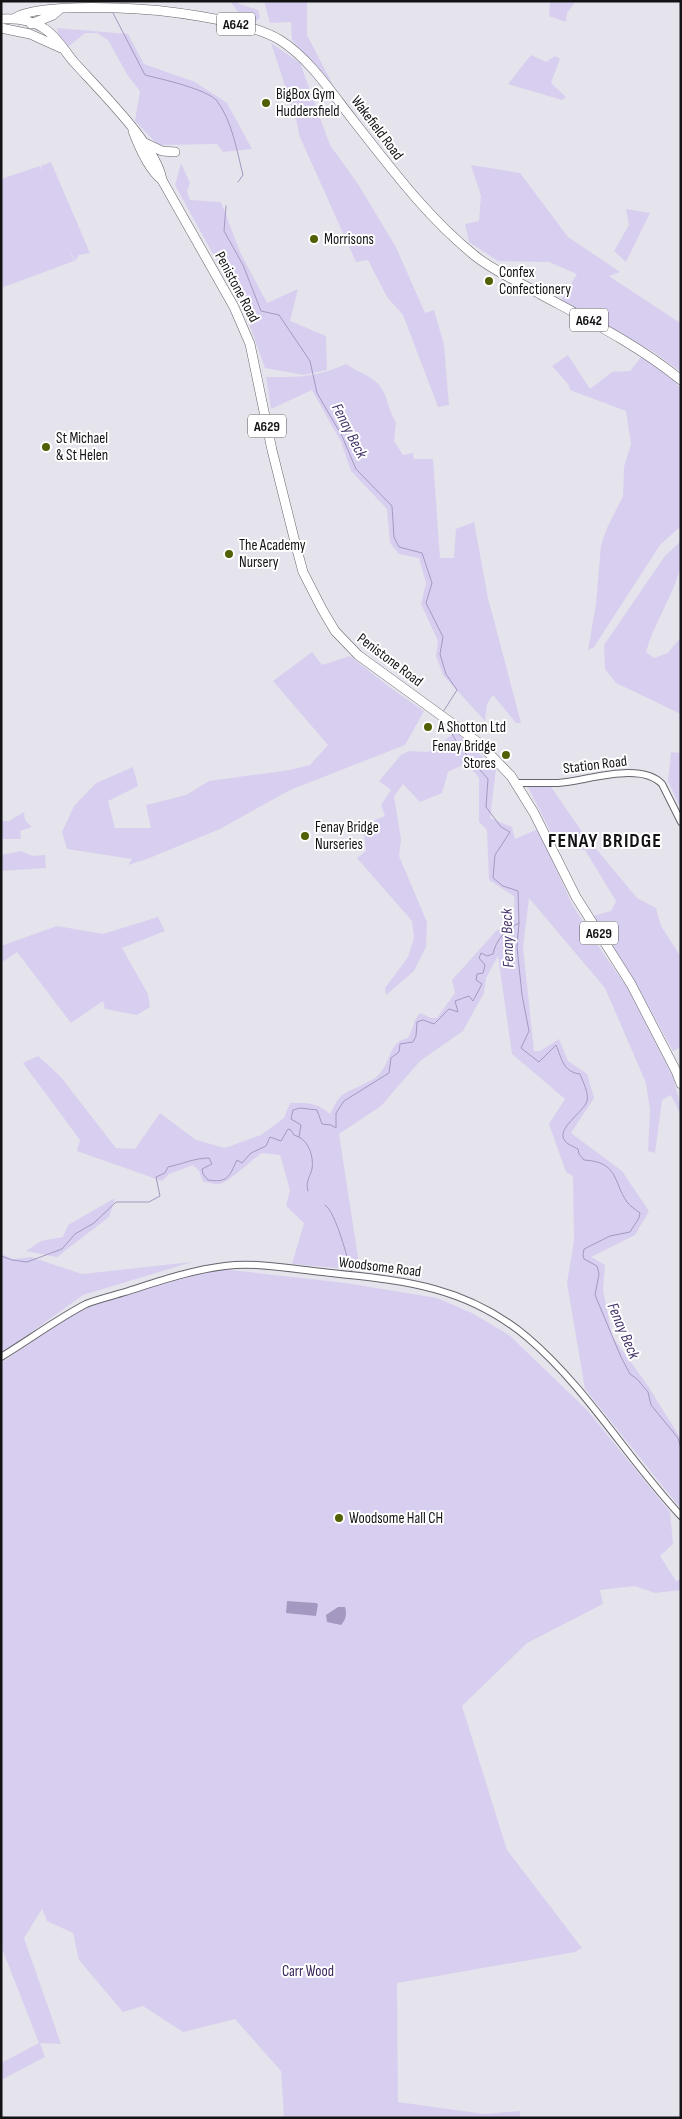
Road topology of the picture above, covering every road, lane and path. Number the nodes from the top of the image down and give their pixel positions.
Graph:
1 (50, 1) edge
2 (57, 9) edge
3 (38, 11) junction
4 (8, 19) edge
5 (33, 23) junction
6 (24, 28) junction
7 (6, 29) edge
8 (48, 32) junction
9 (58, 46) junction
10 (132, 128) junction
11 (145, 143) junction
12 (174, 152) dead end
13 (162, 180) junction
14 (681, 380) edge
15 (516, 783) junction
16 (681, 822) edge
17 (681, 1084) edge
18 (1, 1357) edge
19 (681, 1516) edge

1 - 3 highway
2 - 3 highway, Wakefield Road / A642
2 - 5 highway, Wakefield Road / A642
2 - 8 highway
2 - 14 highway, Wakefield Road / A642
3 - 4 highway, Wakefield Road / A642
4 - 5 highway, Penistone Road / A629
4 - 6 highway, A629
5 - 6 highway, Wakefield Road / A642
5 - 8 highway, Penistone Road / A629
6 - 7 highway, Wakefield Road / A642
6 - 9 highway, A629
7 - 9 highway, Penistone Road / A629
8 - 9 highway, Penistone Road / A629
9 - 10 highway, Penistone Road / A629
10 - 11 highway, Penistone Road / A629
10 - 13 highway, Penistone Road / A629
11 - 12 highway
11 - 13 highway, Penistone Road / A629
13 - 15 highway, Penistone Road / A629
15 - 16 street, Station Road
15 - 17 highway, Penistone Road / A629
18 - 19 street, Woodsome Road

